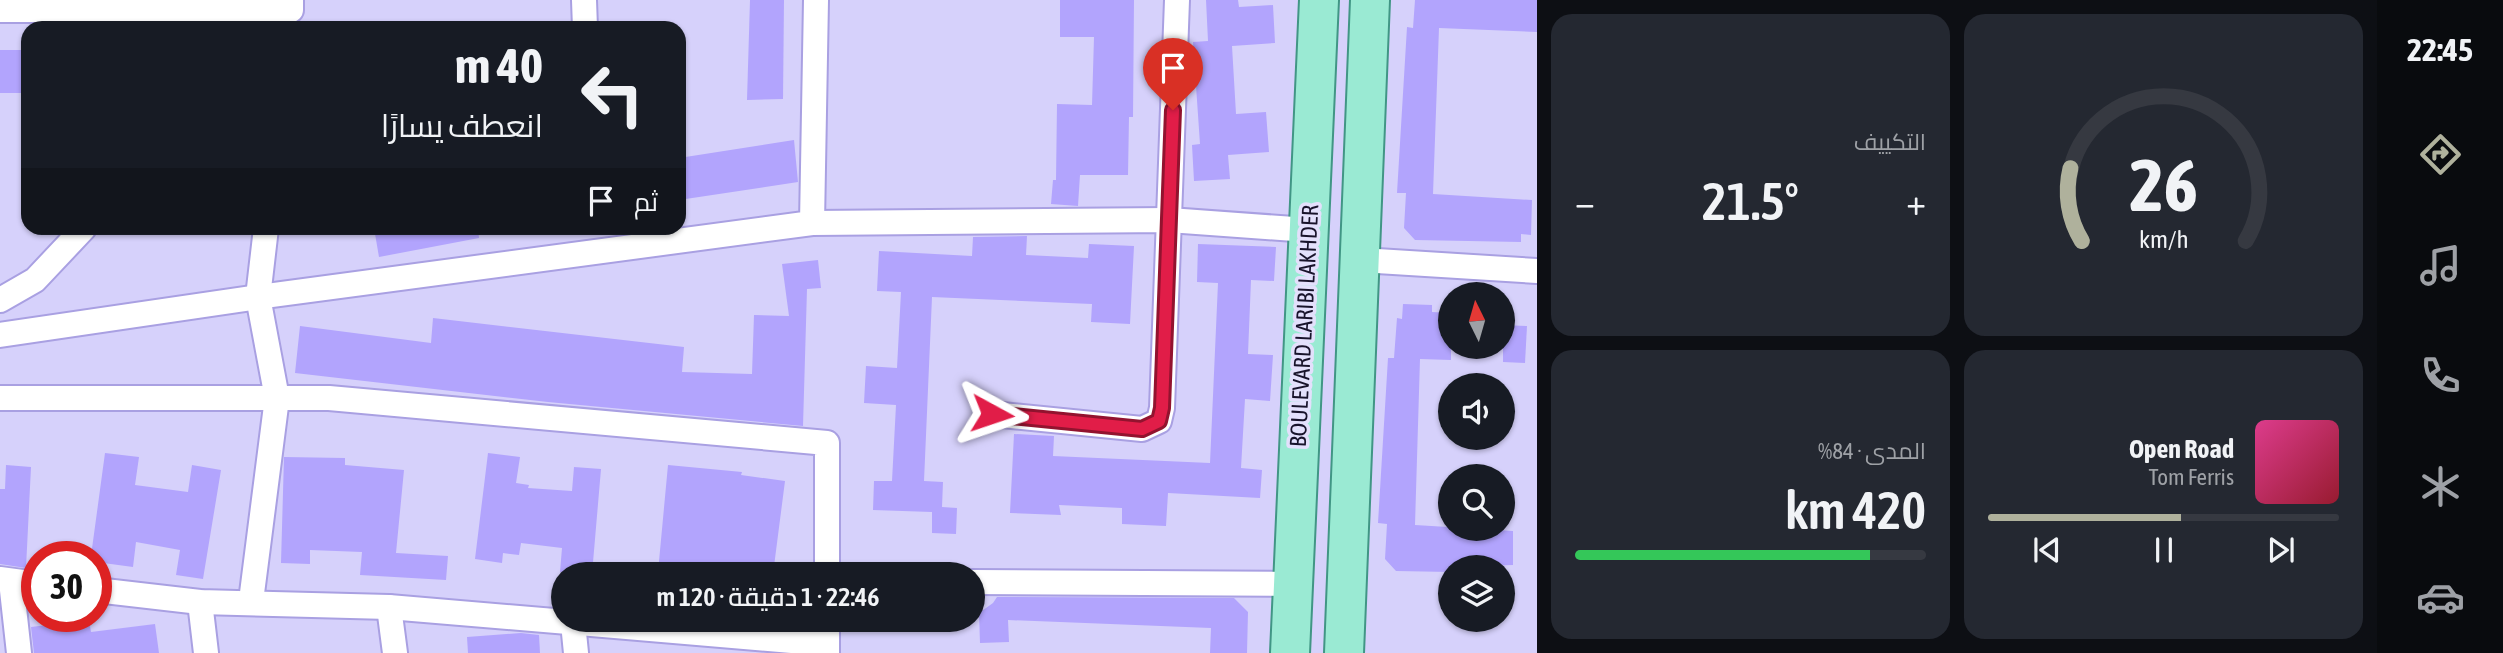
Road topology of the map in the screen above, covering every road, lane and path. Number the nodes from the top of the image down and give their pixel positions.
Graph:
1 (584, 0) edge
2 (816, 0) edge
3 (1177, 0) edge
4 (1319, 0) edge
5 (1370, 0) edge
6 (0, 10) edge
7 (286, 17) edge
8 (585, 21) edge
9 (1169, 220) junction
10 (812, 223) junction
11 (1308, 230) junction
12 (77, 235) edge
13 (265, 235) edge
14 (1361, 260) junction
15 (1537, 271) edge
16 (258, 297) junction
17 (0, 300) edge
18 (0, 335) edge
19 (0, 398) edge
20 (277, 398) junction
21 (992, 414) dead end
22 (827, 562) edge
23 (5, 580) edge
24 (985, 582) edge
25 (1293, 584) junction
26 (112, 592) edge
27 (201, 601) junction
28 (251, 601) junction
29 (389, 607) junction
30 (551, 621) edge
31 (574, 632) edge
32 (716, 632) edge
33 (827, 639) edge
34 (19, 653) edge
35 (206, 653) edge
36 (395, 653) edge
37 (576, 653) edge
38 (1290, 653) edge
39 (1344, 653) edge

1 - 8 street
2 - 10 street
3 - 9 street
4 - 11 main road, BOULEVARD LARIBI LAKHDER
5 - 14 main road
6 - 7 street
9 - 10 street
9 - 11 street
9 - 21 street
10 - 16 street
11 - 25 main road, BOULEVARD LARIBI LAKHDER
12 - 17 street
13 - 16 street
14 - 15 street
14 - 39 main road
16 - 18 street
16 - 20 street
19 - 20 street
20 - 22 street
20 - 28 street
23 - 34 street
24 - 25 street
25 - 38 main road, BOULEVARD LARIBI LAKHDER
26 - 27 street
27 - 28 street
27 - 35 street
28 - 29 street
29 - 30 street
29 - 36 street
31 - 37 street
32 - 33 street

